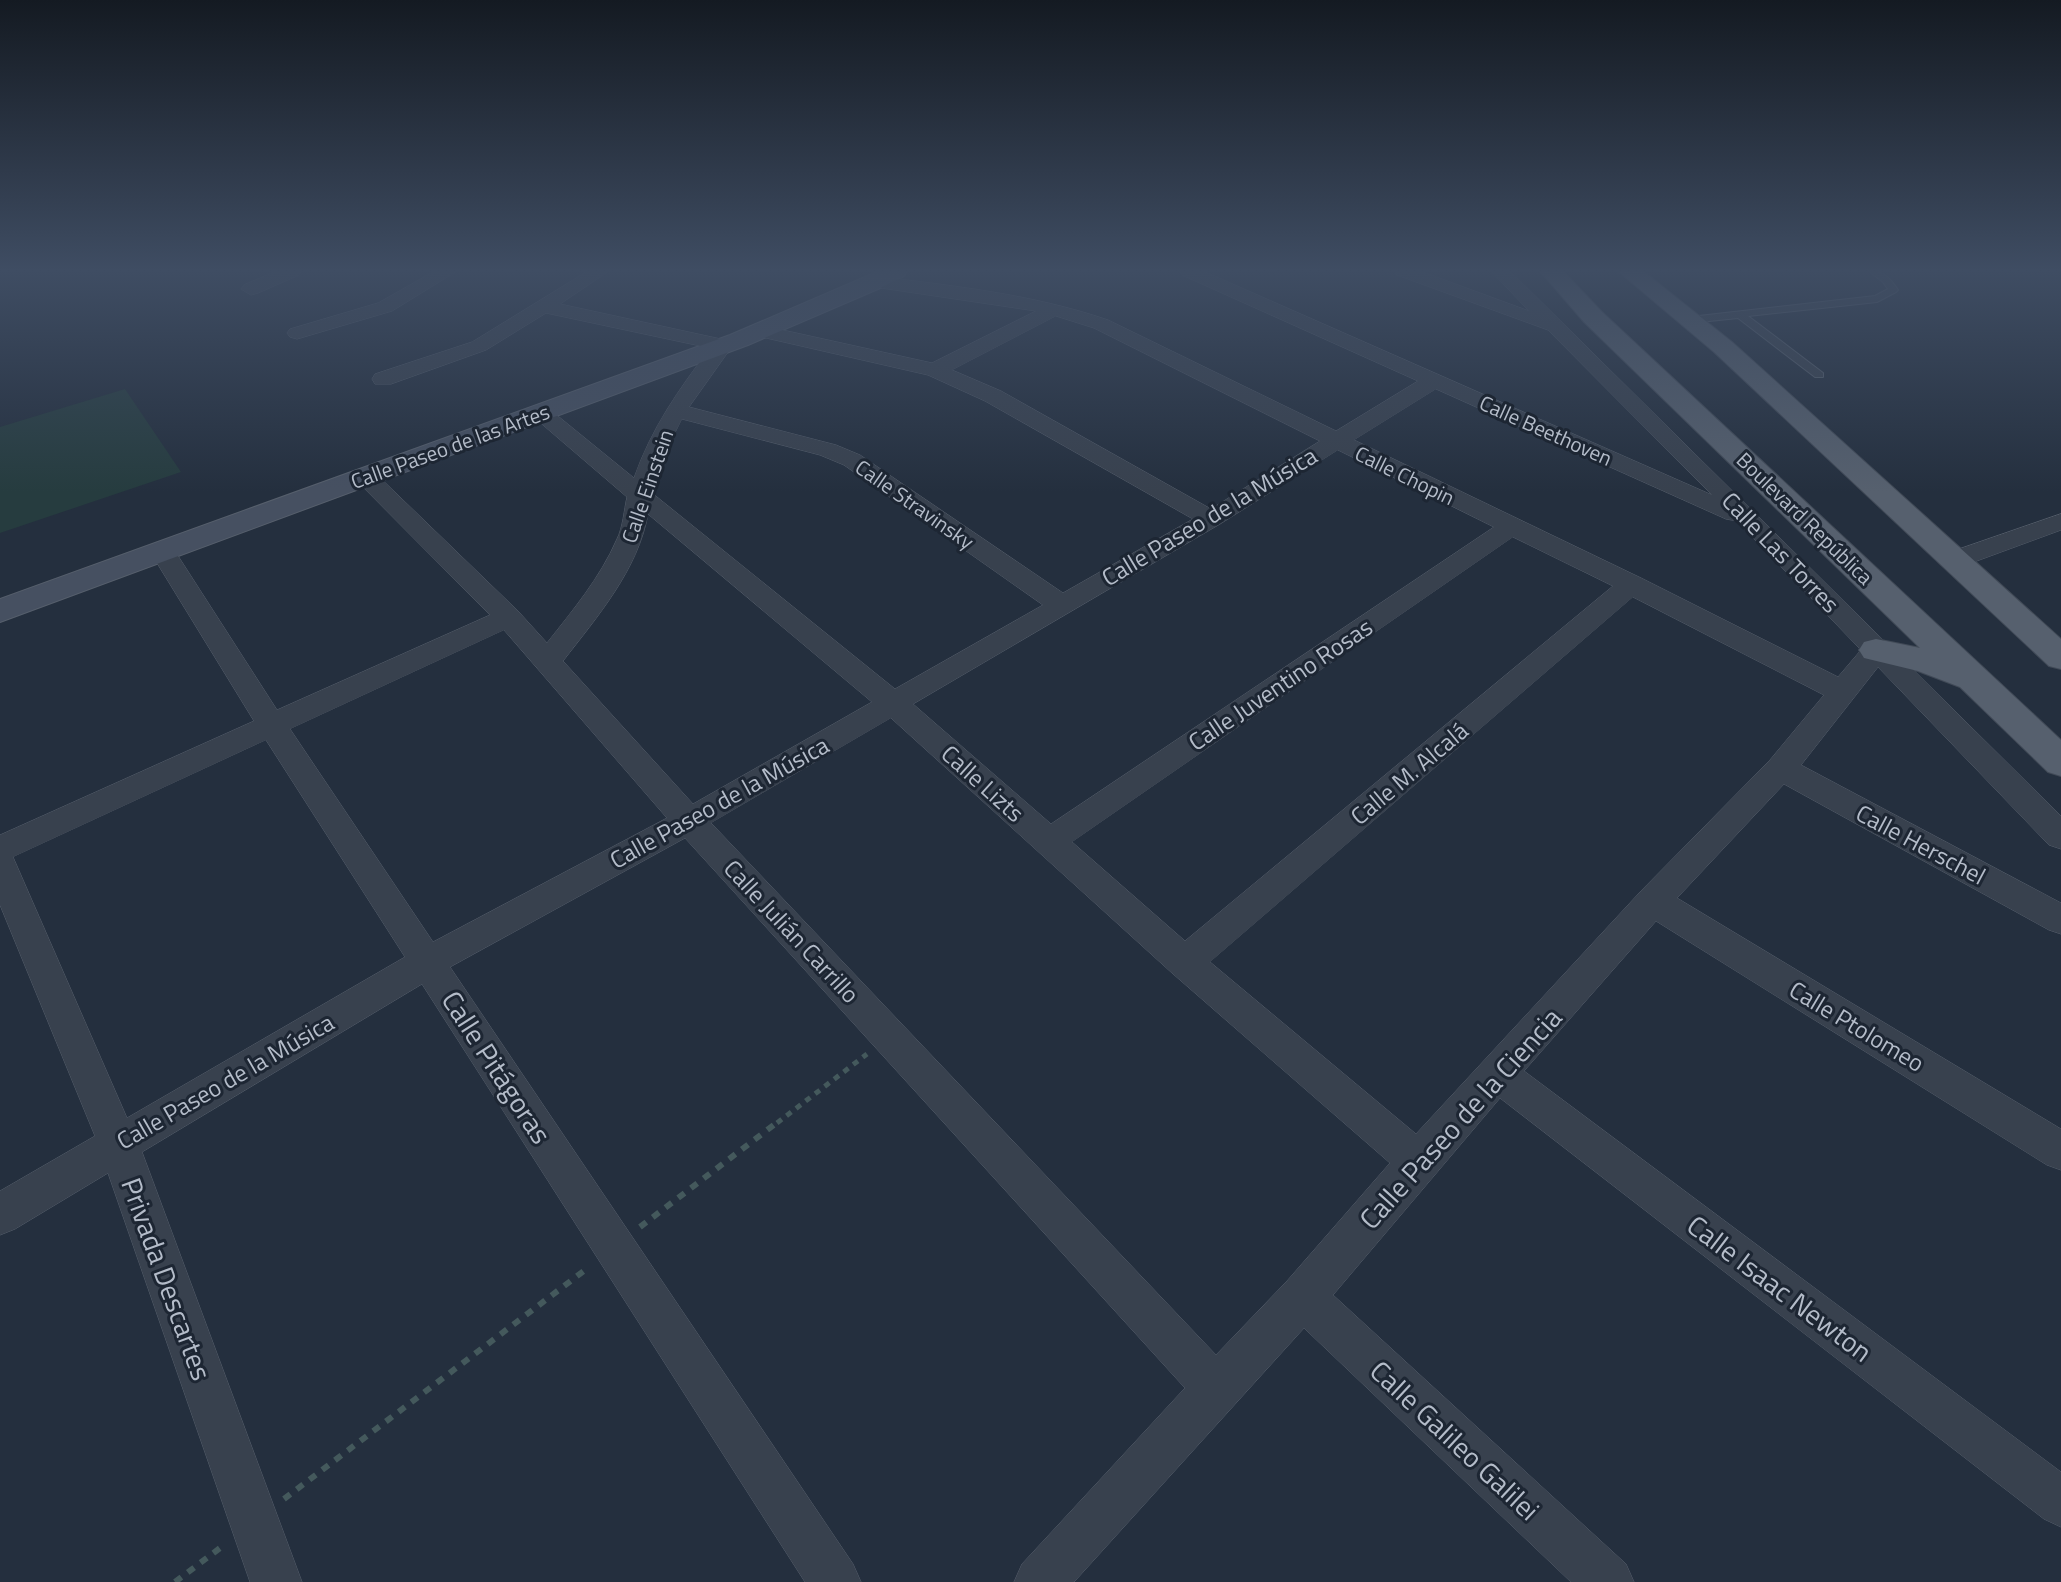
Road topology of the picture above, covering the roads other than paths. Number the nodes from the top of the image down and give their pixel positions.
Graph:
1 (482, 345) edge
2 (723, 345) joint
3 (822, 345) edge
4 (984, 345) edge
5 (1142, 345) edge
6 (1353, 345) edge
7 (1574, 345) edge
8 (1622, 345) edge
9 (1720, 345) edge
10 (1779, 345) edge
11 (935, 370) junction
12 (1819, 375) dead end
13 (383, 379) dead end
14 (1433, 381) junction
15 (675, 410) junction
16 (540, 413) junction
17 (1334, 441) junction
18 (365, 476) junction
19 (639, 496) junction
20 (1211, 519) junction
21 (1749, 520) junction
22 (2061, 521) edge
23 (1511, 527) junction
24 (162, 550) junction
25 (1954, 559) junction
26 (1632, 584) junction
27 (1060, 604) junction
28 (0, 611) edge
29 (1906, 614) junction
30 (508, 617) junction
31 (1876, 650) junction
32 (2061, 658) edge
33 (548, 662) junction
34 (1979, 683) junction
35 (1841, 691) junction
36 (892, 703) junction
37 (272, 726) junction
38 (2061, 762) edge
39 (1781, 768) junction
40 (689, 821) junction
41 (2061, 836) edge
42 (1048, 842) junction
43 (0, 849) edge
44 (0, 864) edge
45 (1653, 901) junction
46 (2061, 920) edge
47 (428, 962) junction
48 (1185, 962) junction
49 (1498, 1074) junction
50 (118, 1143) junction
51 (2061, 1151) edge
52 (1418, 1161) junction
53 (0, 1214) edge
54 (1303, 1297) junction
55 (1216, 1388) junction
56 (2061, 1502) edge
57 (276, 1582) edge
58 (835, 1582) edge
59 (1040, 1582) edge
60 (1608, 1582) edge

1 - 13 street
2 - 15 street, Calle Einstein
2 - 16 street, Calle Paseo de las Artes
3 - 11 street
4 - 11 street
5 - 17 street, Calle Chopin
6 - 14 street, Calle Beethoven
7 - 21 street, Calle Las Torres
8 - 29 main road, Boulevard República
9 - 25 main road
10 - 12 lane
11 - 20 street
14 - 17 street, Calle Paseo de la Música
14 - 21 street, Calle Beethoven
15 - 19 street, Calle Einstein
15 - 27 street, Calle Stravinsky
16 - 18 street, Calle Paseo de las Artes
16 - 19 street, Calle Lizts
17 - 20 street, Calle Paseo de la Música
17 - 23 street, Calle Chopin
18 - 24 street, Calle Paseo de las Artes
18 - 30 street, Calle Julián Carrillo
19 - 33 street, Calle Einstein
19 - 36 street, Calle Lizts
20 - 27 street, Calle Paseo de la Música
21 - 31 street, Calle Las Torres
22 - 25 street
23 - 26 street, Calle Chopin
23 - 42 street, Calle Juventino Rosas
24 - 28 street, Calle Paseo de las Artes
24 - 37 street, Calle Pitágoras
25 - 32 main road
26 - 35 street, Calle Chopin
26 - 48 street, Calle M. Alcalá
27 - 36 street, Calle Paseo de la Música
29 - 31 main road
29 - 34 main road, Boulevard República
30 - 33 street, Calle Julián Carrillo
30 - 37 street
31 - 34 main road
31 - 35 street, Calle Paseo de la Ciencia
31 - 41 street, Calle Las Torres
33 - 40 street, Calle Julián Carrillo
34 - 38 main road, Boulevard República
35 - 39 street, Calle Paseo de la Ciencia
36 - 40 street, Calle Paseo de la Música
36 - 42 street, Calle Lizts
37 - 43 street
37 - 47 street, Calle Pitágoras
39 - 45 street, Calle Paseo de la Ciencia
39 - 46 street, Calle Herschel
40 - 47 street, Calle Paseo de la Música
40 - 55 street, Calle Julián Carrillo
42 - 48 street, Calle Lizts
44 - 50 street, Privada Descartes
45 - 49 street, Calle Paseo de la Ciencia
45 - 51 street, Calle Ptolomeo
47 - 50 street, Calle Paseo de la Música
47 - 58 street, Calle Pitágoras
48 - 52 street, Calle Lizts
49 - 52 street, Calle Paseo de la Ciencia
49 - 56 street, Calle Isaac Newton
50 - 53 street, Calle Paseo de la Música
50 - 57 street, Privada Descartes
52 - 54 street, Calle Paseo de la Ciencia
54 - 55 street, Calle Paseo de la Ciencia
54 - 60 street, Calle Galileo Galilei
55 - 59 street, Calle Paseo de la Ciencia

